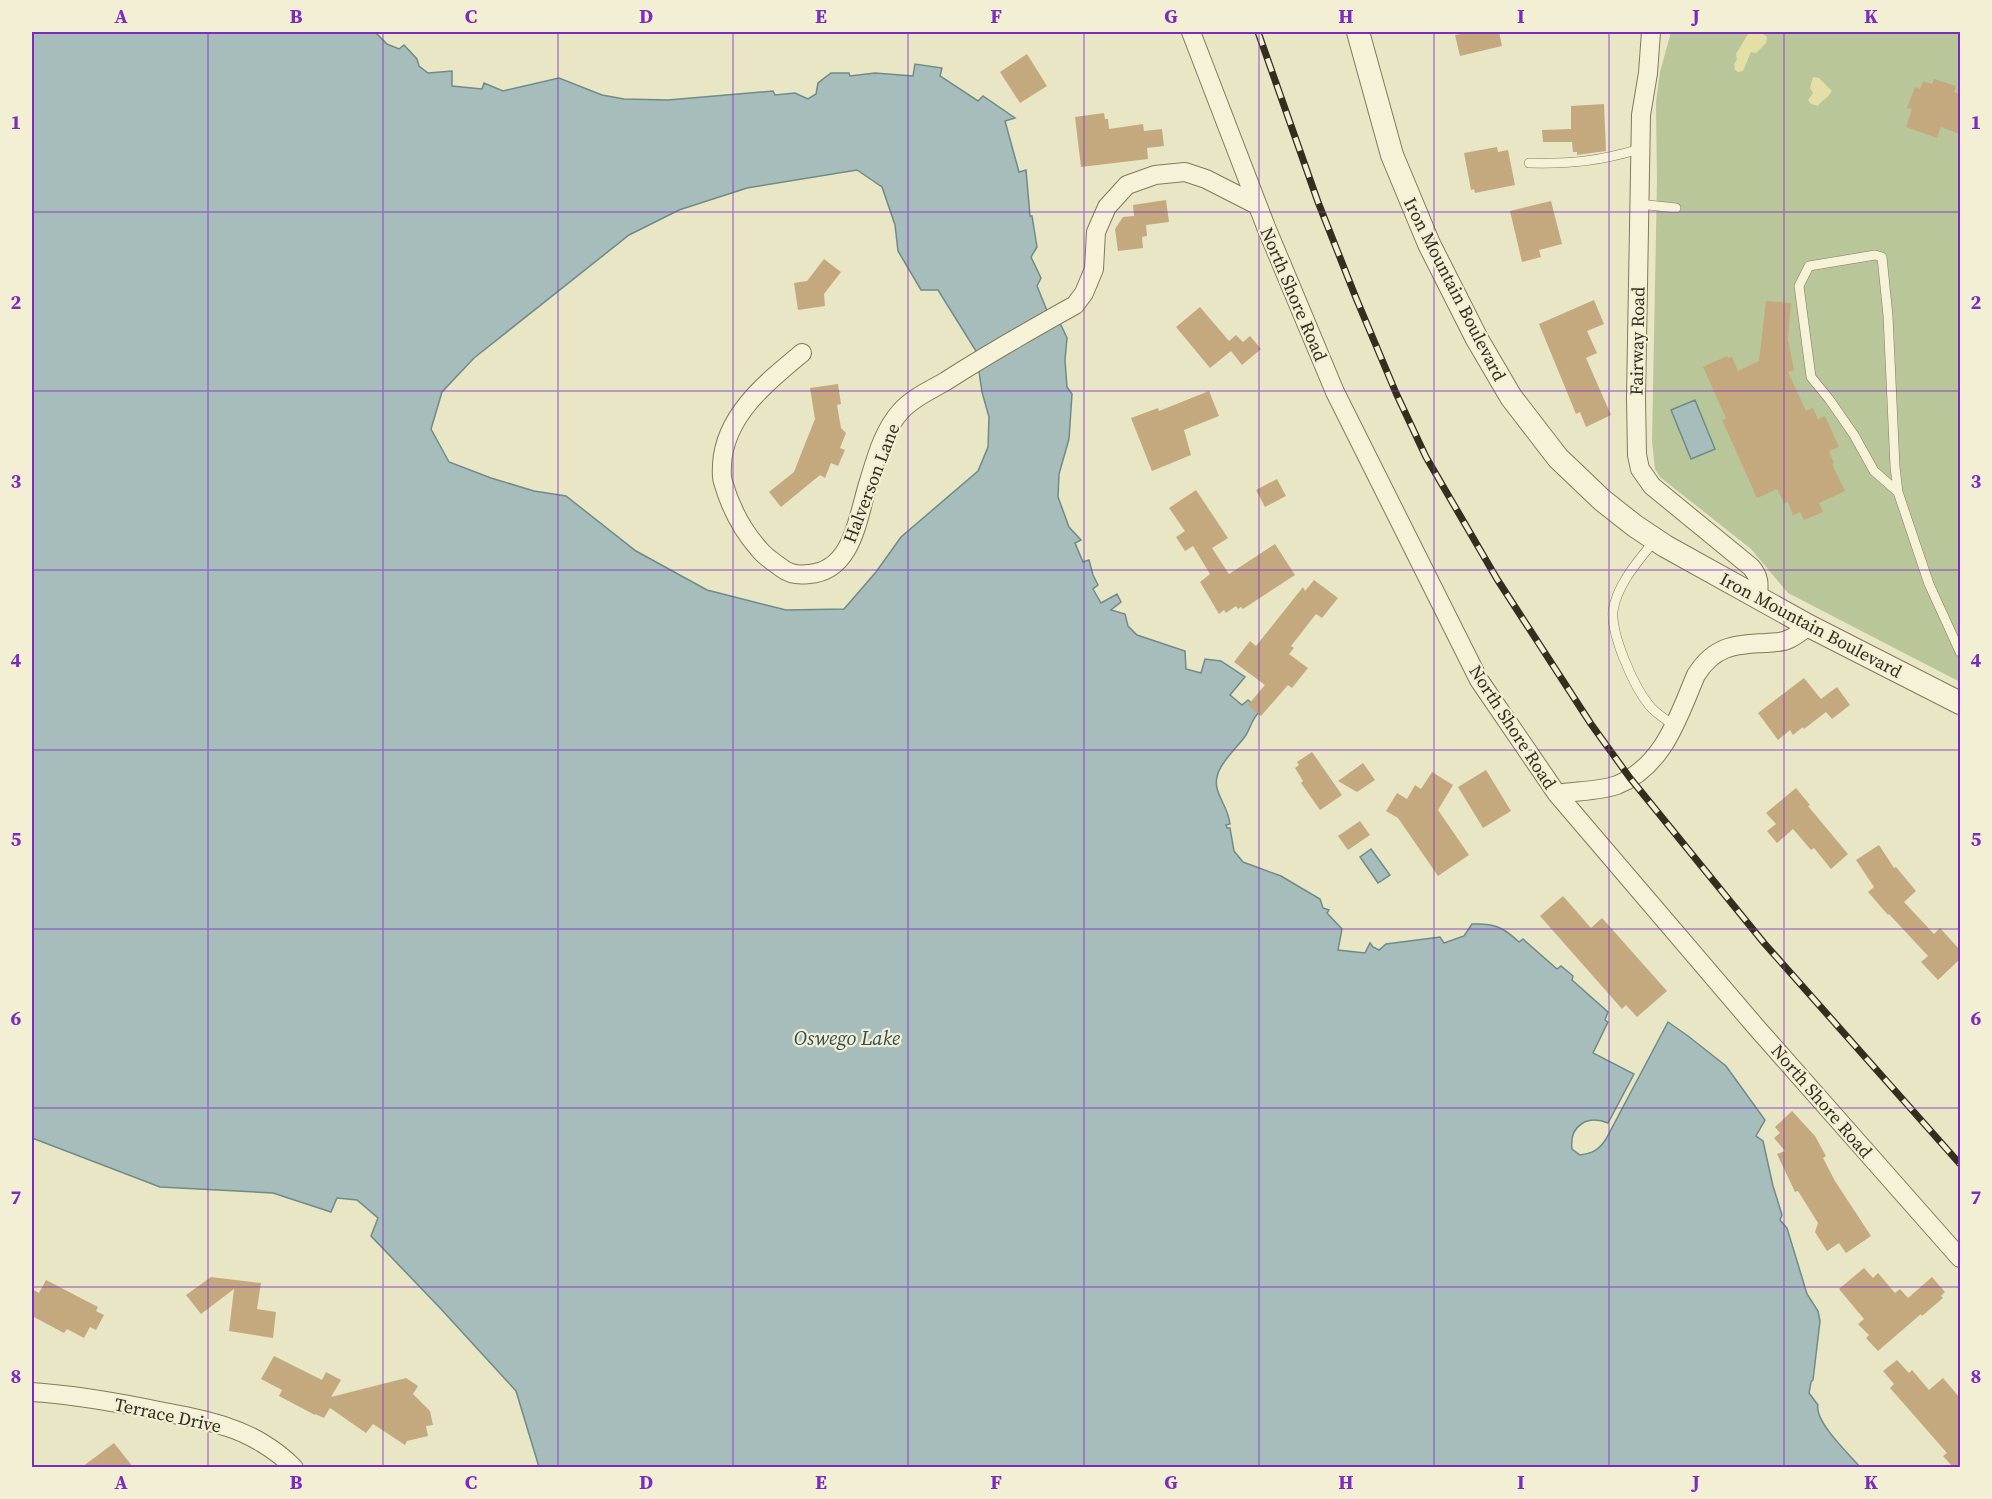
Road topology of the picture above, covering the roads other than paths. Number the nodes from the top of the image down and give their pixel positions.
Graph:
1 (1191, 32) edge
2 (1358, 32) edge
3 (1651, 32) edge
4 (1640, 149) junction
5 (1529, 163) dead end
6 (1639, 204) junction
7 (1257, 205) junction
8 (1676, 208) dead end
9 (802, 353) dead end
10 (1898, 492) junction
11 (1655, 540) junction
12 (1758, 598) junction
13 (1809, 626) junction
14 (1960, 652) edge
15 (1960, 703) edge
16 (1674, 725) junction
17 (1557, 794) junction
18 (1960, 1258) edge
19 (32, 1392) edge
20 (294, 1467) edge

1 - 7 street, North Shore Road
2 - 11 street, Iron Mountain Boulevard
3 - 4 street, Fairway Road
4 - 5 lane
4 - 6 street, Fairway Road
6 - 8 lane
6 - 12 street, Fairway Road
7 - 9 street, Halverson Lane
7 - 17 street, North Shore Road
10 - 10 lane
10 - 14 lane
11 - 12 street, Iron Mountain Boulevard
11 - 16 lane
12 - 13 street, Iron Mountain Boulevard
13 - 15 street, Iron Mountain Boulevard
13 - 16 street
16 - 17 street
17 - 18 street, North Shore Road
19 - 20 street, Terrace Drive

